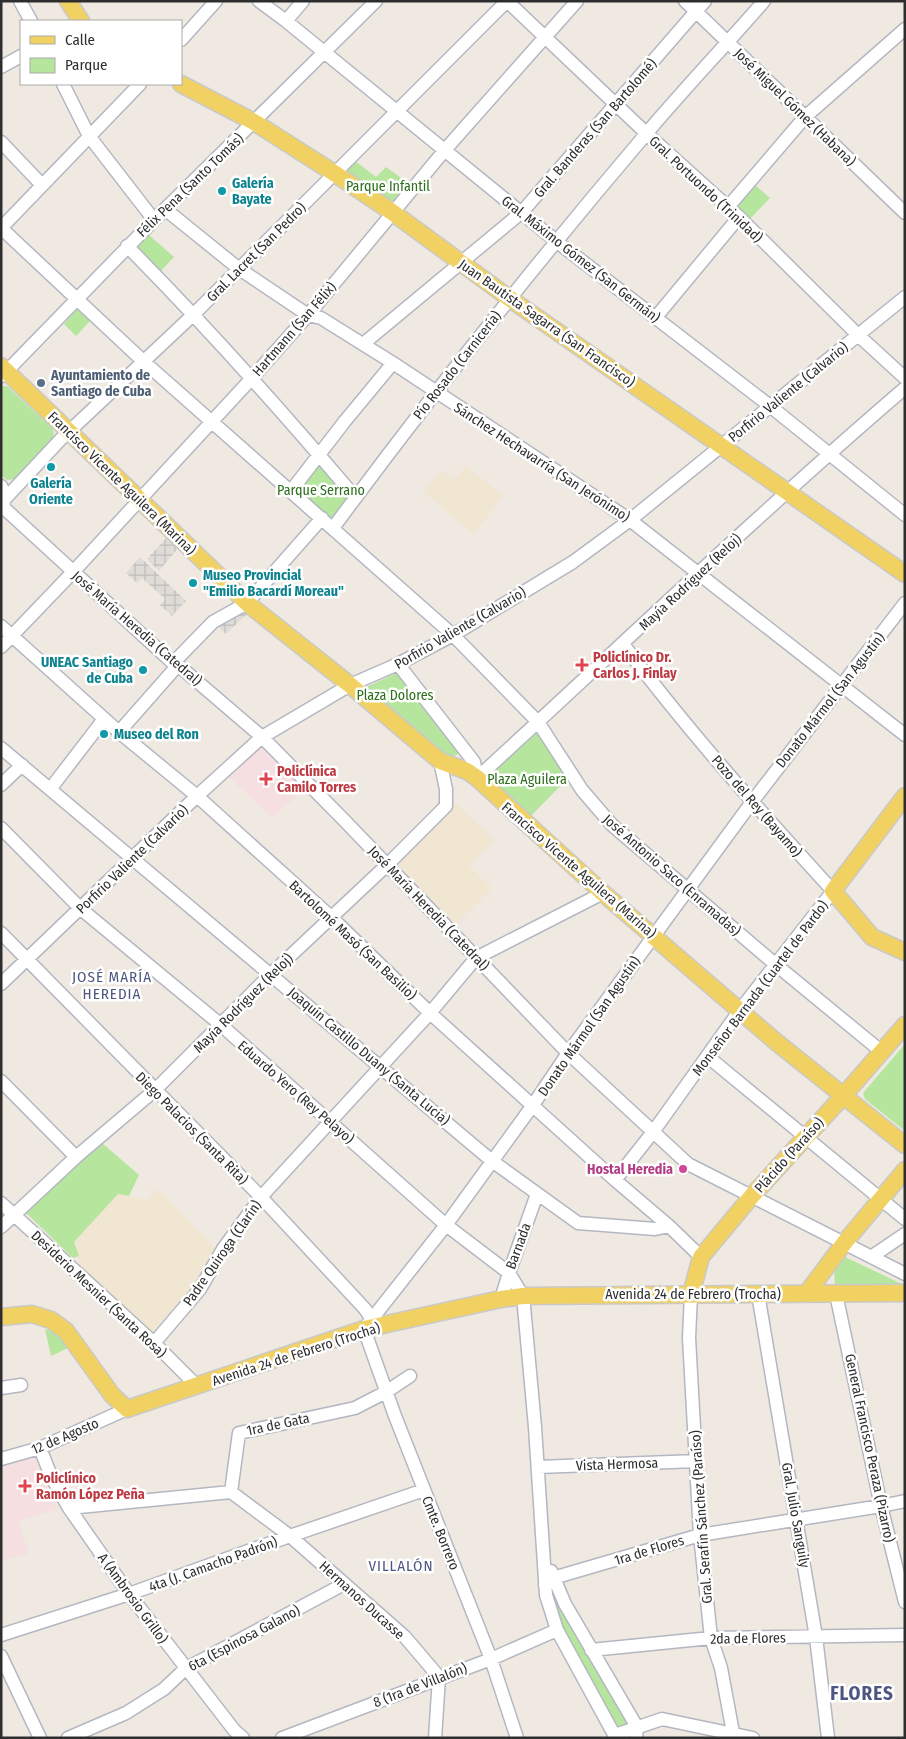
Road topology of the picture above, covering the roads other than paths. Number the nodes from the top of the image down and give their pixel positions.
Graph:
1 (20, 1) edge
2 (68, 1) edge
3 (259, 1) edge
4 (303, 1) edge
5 (376, 1) edge
6 (507, 1) edge
7 (577, 1) edge
8 (685, 1) edge
9 (705, 1) edge
10 (764, 1) edge
11 (211, 3) edge
12 (696, 12) junction
13 (30, 20) edge
14 (79, 20) edge
15 (286, 21) junction
16 (905, 29) edge
17 (545, 36) junction
18 (182, 39) edge
19 (727, 43) junction
20 (325, 53) junction
21 (20, 57) edge
22 (1, 68) edge
23 (64, 85) edge
24 (139, 85) edge
25 (182, 85) edge
26 (615, 103) junction
27 (396, 112) junction
28 (805, 117) junction
29 (254, 122) junction
30 (646, 133) junction
31 (89, 136) junction
32 (1, 142) edge
33 (444, 151) junction
34 (334, 173) junction
35 (42, 185) junction
36 (728, 207) junction
37 (165, 209) junction
38 (392, 212) junction
39 (522, 212) junction
40 (905, 213) edge
41 (739, 218) junction
42 (154, 220) junction
43 (1, 228) edge
44 (556, 242) junction
45 (127, 246) junction
46 (462, 263) junction
47 (238, 268) junction
48 (905, 297) edge
49 (509, 298) junction
50 (76, 299) junction
51 (194, 314) junction
52 (308, 315) junction
53 (656, 317) junction
54 (858, 335) junction
55 (363, 344) junction
56 (143, 361) junction
57 (394, 363) junction
58 (3, 371) edge
59 (252, 378) junction
60 (905, 378) edge
61 (905, 388) edge
62 (436, 392) junction
63 (770, 406) junction
64 (211, 421) junction
65 (69, 432) junction
66 (722, 446) junction
67 (829, 454) junction
68 (320, 455) junction
69 (1, 486) edge
70 (291, 491) junction
71 (786, 491) junction
72 (355, 497) junction
73 (140, 500) junction
74 (3, 507) edge
75 (905, 515) edge
76 (322, 518) junction
77 (630, 520) junction
78 (333, 528) junction
79 (73, 572) junction
80 (700, 573) junction
81 (905, 574) edge
82 (247, 603) junction
83 (905, 603) edge
84 (1, 626) edge
85 (453, 635) junction
86 (12, 636) junction
87 (623, 644) junction
88 (1, 647) edge
89 (176, 664) junction
90 (398, 664) junction
91 (350, 685) junction
92 (841, 687) junction
93 (104, 719) junction
94 (538, 722) junction
95 (119, 732) junction
96 (905, 735) edge
97 (262, 737) junction
98 (1, 748) edge
99 (440, 761) junction
100 (22, 765) junction
101 (476, 778) junction
102 (1, 785) edge
103 (51, 788) junction
104 (197, 796) junction
105 (905, 796) edge
106 (752, 802) junction
107 (1, 828) edge
108 (132, 859) junction
109 (387, 865) junction
110 (688, 890) junction
111 (834, 891) junction
112 (603, 893) junction
113 (81, 909) junction
114 (331, 917) junction
115 (1, 933) edge
116 (653, 936) junction
117 (905, 952) edge
118 (476, 958) junction
119 (27, 960) junction
120 (775, 964) junction
121 (271, 974) junction
122 (1, 984) edge
123 (740, 1010) junction
124 (430, 1013) junction
125 (221, 1025) junction
126 (905, 1025) edge
127 (882, 1052) junction
128 (568, 1053) junction
129 (707, 1056) junction
130 (382, 1066) junction
131 (1, 1081) edge
132 (155, 1090) junction
133 (844, 1095) junction
134 (533, 1105) junction
135 (331, 1122) junction
136 (653, 1132) junction
137 (804, 1137) junction
138 (905, 1145) edge
139 (76, 1157) junction
140 (492, 1161) junction
141 (905, 1170) edge
142 (615, 1180) junction
143 (537, 1194) junction
144 (261, 1197) junction
145 (751, 1197) junction
146 (881, 1199) junction
147 (1, 1203) edge
148 (13, 1215) junction
149 (905, 1219) edge
150 (446, 1225) junction
151 (669, 1226) junction
152 (1, 1227) edge
153 (905, 1234) edge
154 (845, 1242) junction
155 (701, 1257) junction
156 (872, 1257) junction
157 (830, 1263) junction
158 (508, 1272) junction
159 (905, 1274) edge
160 (905, 1292) edge
161 (691, 1294) junction
162 (758, 1294) junction
163 (807, 1294) junction
164 (836, 1294) junction
165 (523, 1296) junction
166 (501, 1299) junction
167 (1, 1317) edge
168 (371, 1325) junction
169 (154, 1343) junction
170 (410, 1376) dead end
171 (21, 1385) dead end
172 (197, 1386) junction
173 (1, 1388) edge
174 (386, 1392) junction
175 (127, 1409) junction
176 (40, 1448) junction
177 (1, 1459) edge
178 (697, 1461) junction
179 (538, 1467) junction
180 (424, 1490) junction
181 (230, 1492) junction
182 (905, 1501) edge
183 (881, 1506) junction
184 (69, 1508) junction
185 (797, 1520) junction
186 (700, 1535) junction
187 (290, 1536) junction
188 (549, 1582) junction
189 (344, 1584) junction
190 (128, 1594) junction
191 (905, 1602) edge
192 (557, 1630) junction
193 (1, 1635) edge
194 (905, 1635) edge
195 (816, 1637) junction
196 (711, 1638) junction
197 (591, 1650) junction
198 (1, 1656) edge
199 (491, 1659) junction
200 (186, 1669) junction
201 (439, 1677) junction
202 (636, 1732) edge
203 (733, 1735) edge
204 (616, 1736) edge
205 (40, 1738) edge
206 (68, 1738) edge
207 (243, 1738) edge
208 (282, 1738) edge
209 (435, 1738) edge
210 (517, 1738) edge
211 (753, 1738) edge
212 (828, 1738) edge

1 - 13 street
2 - 14 main road
3 - 15 street, Gral. Máximo Gómez (San Germán)
4 - 15 street
5 - 20 street, Félix Pena (Santo Tomás)
6 - 17 street, Gral. Portuondo (Trinidad)
6 - 27 street, Gral. Lacret (San Pedro)
7 - 17 street, Hartmann (San Félix)
8 - 12 street, José Miguel Gómez (Habana)
9 - 12 street, Gral. Banderas (San Bartolomé)
10 - 19 street, Pío Rosado (Carnicería)
11 - 18 street
12 - 19 street, José Miguel Gómez (Habana)
12 - 26 street, Gral. Banderas (San Bartolomé)
15 - 20 street, Gral. Máximo Gómez (San Germán)
16 - 28 street
17 - 26 street, Gral. Portuondo (Trinidad)
17 - 33 street, Hartmann (San Félix)
19 - 28 street, José Miguel Gómez (Habana)
19 - 30 street, Pío Rosado (Carnicería)
20 - 27 street, Gral. Máximo Gómez (San Germán)
20 - 29 street, Félix Pena (Santo Tomás)
21 - 22 street
23 - 31 street
24 - 31 street
25 - 29 main road, Juan Bautista Sagarra (San Francisco)
26 - 30 street, Gral. Portuondo (Trinidad)
26 - 39 street, Gral. Banderas (San Bartolomé)
27 - 33 street, Gral. Máximo Gómez (San Germán)
27 - 34 street, Gral. Lacret (San Pedro)
28 - 36 street
28 - 40 street, José Miguel Gómez (Habana)
29 - 34 main road, Juan Bautista Sagarra (San Francisco)
29 - 37 street, Félix Pena (Santo Tomás)
30 - 36 street, Gral. Portuondo (Trinidad)
30 - 44 street, Pío Rosado (Carnicería)
31 - 35 street
31 - 42 street
32 - 35 street
33 - 38 street, Hartmann (San Félix)
33 - 39 street, Gral. Máximo Gómez (San Germán)
34 - 38 main road, Juan Bautista Sagarra (San Francisco)
34 - 47 street, Gral. Lacret (San Pedro)
35 - 43 street
36 - 41 street, Gral. Portuondo (Trinidad)
37 - 42 street, Félix Pena (Santo Tomás)
37 - 47 street, Sánchez Hechavarría (San Jerónimo)
38 - 46 main road, Juan Bautista Sagarra (San Francisco)
38 - 52 street, Hartmann (San Félix)
39 - 44 street, Gral. Máximo Gómez (San Germán)
39 - 46 street, Gral. Banderas (San Bartolomé)
41 - 53 street
41 - 54 street, Gral. Portuondo (Trinidad)
42 - 45 street, Félix Pena (Santo Tomás)
43 - 50 street, José Antonio Saco (Enramadas)
44 - 49 street, Pío Rosado (Carnicería)
44 - 53 street, Gral. Máximo Gómez (San Germán)
45 - 50 street, Félix Pena (Santo Tomás)
45 - 51 street
46 - 49 main road, Juan Bautista Sagarra (San Francisco)
46 - 55 street, Gral. Banderas (San Bartolomé)
47 - 51 street, Gral. Lacret (San Pedro)
47 - 52 street, Sánchez Hechavarría (San Jerónimo)
48 - 54 street, Porfirio Valiente (Calvario)
49 - 62 street, Pío Rosado (Carnicería)
49 - 66 main road, Juan Bautista Sagarra (San Francisco)
50 - 56 street, José Antonio Saco (Enramadas)
50 - 58 street, Félix Pena (Santo Tomás)
51 - 56 street, Gral. Lacret (San Pedro)
51 - 59 street
52 - 55 street, Sánchez Hechavarría (San Jerónimo)
52 - 59 street, Hartmann (San Félix)
53 - 63 street, Gral. Máximo Gómez (San Germán)
54 - 60 street, Gral. Portuondo (Trinidad)
54 - 63 street, Porfirio Valiente (Calvario)
55 - 57 street, Sánchez Hechavarría (San Jerónimo)
56 - 64 street, José Antonio Saco (Enramadas)
56 - 65 street, Gral. Lacret (San Pedro)
57 - 62 street, Sánchez Hechavarría (San Jerónimo)
57 - 68 street
58 - 65 main road, Francisco Vicente Aguilera (Marina)
59 - 64 street, Hartmann (San Félix)
59 - 68 street
61 - 67 street, Mayía Rodríguez (Reloj)
62 - 72 street, Pío Rosado (Carnicería)
62 - 77 street, Sánchez Hechavarría (San Jerónimo)
63 - 66 street, Porfirio Valiente (Calvario)
63 - 67 street, Gral. Máximo Gómez (San Germán)
64 - 70 street, José Antonio Saco (Enramadas)
64 - 73 street, Hartmann (San Félix)
65 - 73 main road, Francisco Vicente Aguilera (Marina)
65 - 74 street, Gral. Lacret (San Pedro)
66 - 71 main road, Juan Bautista Sagarra (San Francisco)
66 - 77 street, Porfirio Valiente (Calvario)
67 - 71 street, Mayía Rodríguez (Reloj)
67 - 75 street, Gral. Máximo Gómez (San Germán)
68 - 70 street
68 - 72 street
69 - 74 street
70 - 76 street, José Antonio Saco (Enramadas)
71 - 80 street, Mayía Rodríguez (Reloj)
71 - 81 main road, Juan Bautista Sagarra (San Francisco)
72 - 78 street, Pío Rosado (Carnicería)
73 - 79 street, Hartmann (San Félix)
73 - 82 main road, Francisco Vicente Aguilera (Marina)
74 - 79 street, José María Heredia (Catedral)
76 - 78 street, José Antonio Saco (Enramadas)
76 - 82 street
77 - 80 street, Sánchez Hechavarría (San Jerónimo)
77 - 85 street, Porfirio Valiente (Calvario)
78 - 85 street, José Antonio Saco (Enramadas)
79 - 86 street, Hartmann (San Félix)
79 - 89 street, José María Heredia (Catedral)
80 - 87 street, Mayía Rodríguez (Reloj)
80 - 92 street, Sánchez Hechavarría (San Jerónimo)
82 - 89 street
82 - 91 main road, Francisco Vicente Aguilera (Marina)
83 - 92 street, Donato Mármol (San Agustín)
84 - 86 street, Bartolomé Masó (San Basilio)
85 - 90 street, Porfirio Valiente (Calvario)
85 - 94 street, José Antonio Saco (Enramadas)
86 - 88 street, Hartmann (San Félix)
86 - 93 street, Bartolomé Masó (San Basilio)
87 - 94 street, Mayía Rodríguez (Reloj)
87 - 106 street, Pozo del Rey (Bayamo)
89 - 95 street
89 - 97 street, José María Heredia (Catedral)
90 - 91 street, Porfirio Valiente (Calvario)
90 - 101 street
91 - 97 street, Porfirio Valiente (Calvario)
91 - 99 main road, Francisco Vicente Aguilera (Marina)
92 - 96 street, Sánchez Hechavarría (San Jerónimo)
92 - 106 street, Donato Mármol (San Agustín)
93 - 95 street, Bartolomé Masó (San Basilio)
93 - 103 street
94 - 101 street, Mayía Rodríguez (Reloj)
94 - 110 street, José Antonio Saco (Enramadas)
95 - 104 street, Bartolomé Masó (San Basilio)
97 - 104 street, Porfirio Valiente (Calvario)
97 - 109 street, José María Heredia (Catedral)
98 - 100 street, Joaquín Castillo Duany (Santa Lucía)
99 - 101 main road, Francisco Vicente Aguilera (Marina)
99 - 109 street, Mayía Rodríguez (Reloj)
100 - 102 street
100 - 103 street, Joaquín Castillo Duany (Santa Lucía)
101 - 112 main road, Francisco Vicente Aguilera (Marina)
103 - 108 street, Joaquín Castillo Duany (Santa Lucía)
104 - 108 street, Porfirio Valiente (Calvario)
104 - 114 street, Bartolomé Masó (San Basilio)
105 - 111 main road, Monseñor Barnada (Cuartel de Pardo)
106 - 110 street, Donato Mármol (San Agustín)
106 - 111 street, Pozo del Rey (Bayamo)
107 - 113 street, Eduardo Yero (Rey Pelayo)
108 - 113 street, Porfirio Valiente (Calvario)
108 - 121 street, Joaquín Castillo Duany (Santa Lucía)
109 - 114 street, Mayía Rodríguez (Reloj)
109 - 118 street, José María Heredia (Catedral)
110 - 116 street, Donato Mármol (San Agustín)
110 - 120 street, José Antonio Saco (Enramadas)
111 - 117 main road, Pozo del Rey (Bayamo)
111 - 120 street, Monseñor Barnada (Cuartel de Pardo)
112 - 116 main road, Francisco Vicente Aguilera (Marina)
112 - 118 street, Padre Quiroga (Clarín)
113 - 119 street, Porfirio Valiente (Calvario)
113 - 125 street, Eduardo Yero (Rey Pelayo)
114 - 121 street, Mayía Rodríguez (Reloj)
114 - 124 street, Bartolomé Masó (San Basilio)
115 - 119 street, Diego Palacios (Santa Rita)
116 - 123 main road, Francisco Vicente Aguilera (Marina)
116 - 128 street, Donato Mármol (San Agustín)
118 - 124 street, Padre Quiroga (Clarín)
118 - 128 street, José María Heredia (Catedral)
119 - 122 street, Porfirio Valiente (Calvario)
119 - 132 street, Diego Palacios (Santa Rita)
120 - 123 street, Monseñor Barnada (Cuartel de Pardo)
120 - 127 street, José Antonio Saco (Enramadas)
121 - 125 street, Mayía Rodríguez (Reloj)
121 - 130 street, Joaquín Castillo Duany (Santa Lucía)
123 - 129 street, Monseñor Barnada (Cuartel de Pardo)
123 - 133 main road, Francisco Vicente Aguilera (Marina)
124 - 130 street, Padre Quiroga (Clarín)
124 - 134 street, Bartolomé Masó (San Basilio)
125 - 132 street, Mayía Rodríguez (Reloj)
125 - 135 street, Eduardo Yero (Rey Pelayo)
126 - 127 main road, Plácido (Paraíso)
127 - 133 main road, Plácido (Paraíso)
128 - 134 street, Donato Mármol (San Agustín)
128 - 136 street, José María Heredia (Catedral)
129 - 136 street, Monseñor Barnada (Cuartel de Pardo)
129 - 137 street
130 - 135 street, Padre Quiroga (Clarín)
130 - 140 street, Joaquín Castillo Duany (Santa Lucía)
131 - 139 street
132 - 139 street, Mayía Rodríguez (Reloj)
132 - 144 street, Diego Palacios (Santa Rita)
133 - 137 main road, Plácido (Paraíso)
133 - 138 main road, Francisco Vicente Aguilera (Marina)
134 - 140 street, Donato Mármol (San Agustín)
134 - 142 street, Bartolomé Masó (San Basilio)
135 - 144 street, Padre Quiroga (Clarín)
135 - 150 street, Eduardo Yero (Rey Pelayo)
136 - 142 street, Monseñor Barnada (Cuartel de Pardo)
136 - 145 street, José María Heredia (Catedral)
137 - 145 main road, Plácido (Paraíso)
137 - 146 street
139 - 148 street, Mayía Rodríguez (Reloj)
140 - 143 street, Joaquín Castillo Duany (Santa Lucía)
140 - 150 street, Donato Mármol (San Agustín)
141 - 146 main road
142 - 151 street, Bartolomé Masó (San Basilio)
143 - 151 street, Joaquín Castillo Duany (Santa Lucía)
143 - 158 street, Barnada
144 - 168 street, Diego Palacios (Santa Rita)
144 - 169 street, Padre Quiroga (Clarín)
145 - 154 street, José María Heredia (Catedral)
145 - 155 main road, Plácido (Paraíso)
146 - 149 street
146 - 154 main road
147 - 148 street, Desiderio Mesnier (Santa Rosa)
148 - 152 street, Mayía Rodríguez (Reloj)
148 - 169 street, Desiderio Mesnier (Santa Rosa)
150 - 158 street, Eduardo Yero (Rey Pelayo)
150 - 168 street, Donato Mármol (San Agustín)
151 - 155 street, Bartolomé Masó (San Basilio)
153 - 156 street
154 - 156 street, José María Heredia (Catedral)
154 - 157 main road
155 - 161 main road, Plácido (Paraíso)
156 - 159 street, José María Heredia (Catedral)
157 - 163 main road
157 - 164 main road
158 - 165 street, Eduardo Yero (Rey Pelayo)
158 - 166 street, Barnada
160 - 164 main road, Avenida 24 de Febrero (Trocha)
161 - 162 main road, Avenida 24 de Febrero (Trocha)
161 - 165 main road, Avenida 24 de Febrero (Trocha)
161 - 178 street, Gral. Serafín Sánchez (Paraíso)
162 - 163 main road, Avenida 24 de Febrero (Trocha)
162 - 185 street, Gral. Julio Sanguily
163 - 164 main road, Avenida 24 de Febrero (Trocha)
164 - 183 street, General Francisco Peraza (Pizarro)
165 - 166 main road, Avenida 24 de Febrero (Trocha)
165 - 179 street
166 - 168 main road, Avenida 24 de Febrero (Trocha)
167 - 175 main road
168 - 172 main road, Avenida 24 de Febrero (Trocha)
168 - 174 street, Cmte. Borrero
169 - 172 street, Desiderio Mesnier (Santa Rosa)
170 - 174 street, 1ra de Gata
171 - 173 street
172 - 175 main road, Avenida 24 de Febrero (Trocha)
174 - 180 street, Cmte. Borrero
174 - 181 street, 1ra de Gata
175 - 176 street, 12 de Agosto
176 - 177 street, 12 de Agosto
176 - 184 street, A (Ambrosio Grillo)
178 - 179 street, Vista Hermosa
178 - 186 street, Gral. Serafín Sánchez (Paraíso)
179 - 188 street
180 - 187 street, 4ta (J. Camacho Padrón)
180 - 199 street, Cmte. Borrero
181 - 184 street
181 - 187 street, Hermanos Ducasse
182 - 183 street, 1ra de Flores
183 - 185 street, 1ra de Flores
183 - 191 street, General Francisco Peraza (Pizarro)
184 - 190 street, A (Ambrosio Grillo)
185 - 186 street, 1ra de Flores
185 - 195 street, Gral. Julio Sanguily
186 - 188 street, 1ra de Flores
186 - 196 street, Gral. Serafín Sánchez (Paraíso)
187 - 189 street, Hermanos Ducasse
187 - 190 street, 4ta (J. Camacho Padrón)
188 - 192 street
188 - 197 street
189 - 200 street, 6ta (Espinosa Galano)
189 - 201 street, Hermanos Ducasse
190 - 193 street, 4ta (J. Camacho Padrón)
190 - 200 street, A (Ambrosio Grillo)
192 - 199 street, 8 (1ra de Villalón)
192 - 204 street
194 - 195 street, 2da de Flores
195 - 196 street, 2da de Flores
195 - 212 street, Gral. Julio Sanguily
196 - 197 street, 2da de Flores
196 - 203 street, Gral. Serafín Sánchez (Paraíso)
197 - 202 street
198 - 205 street
199 - 201 street, 8 (1ra de Villalón)
199 - 210 street, Cmte. Borrero
200 - 206 street, 6ta (Espinosa Galano)
200 - 207 street, A (Ambrosio Grillo)
201 - 208 street, 8 (1ra de Villalón)
201 - 209 street
202 - 203 street
202 - 204 street
203 - 211 street

